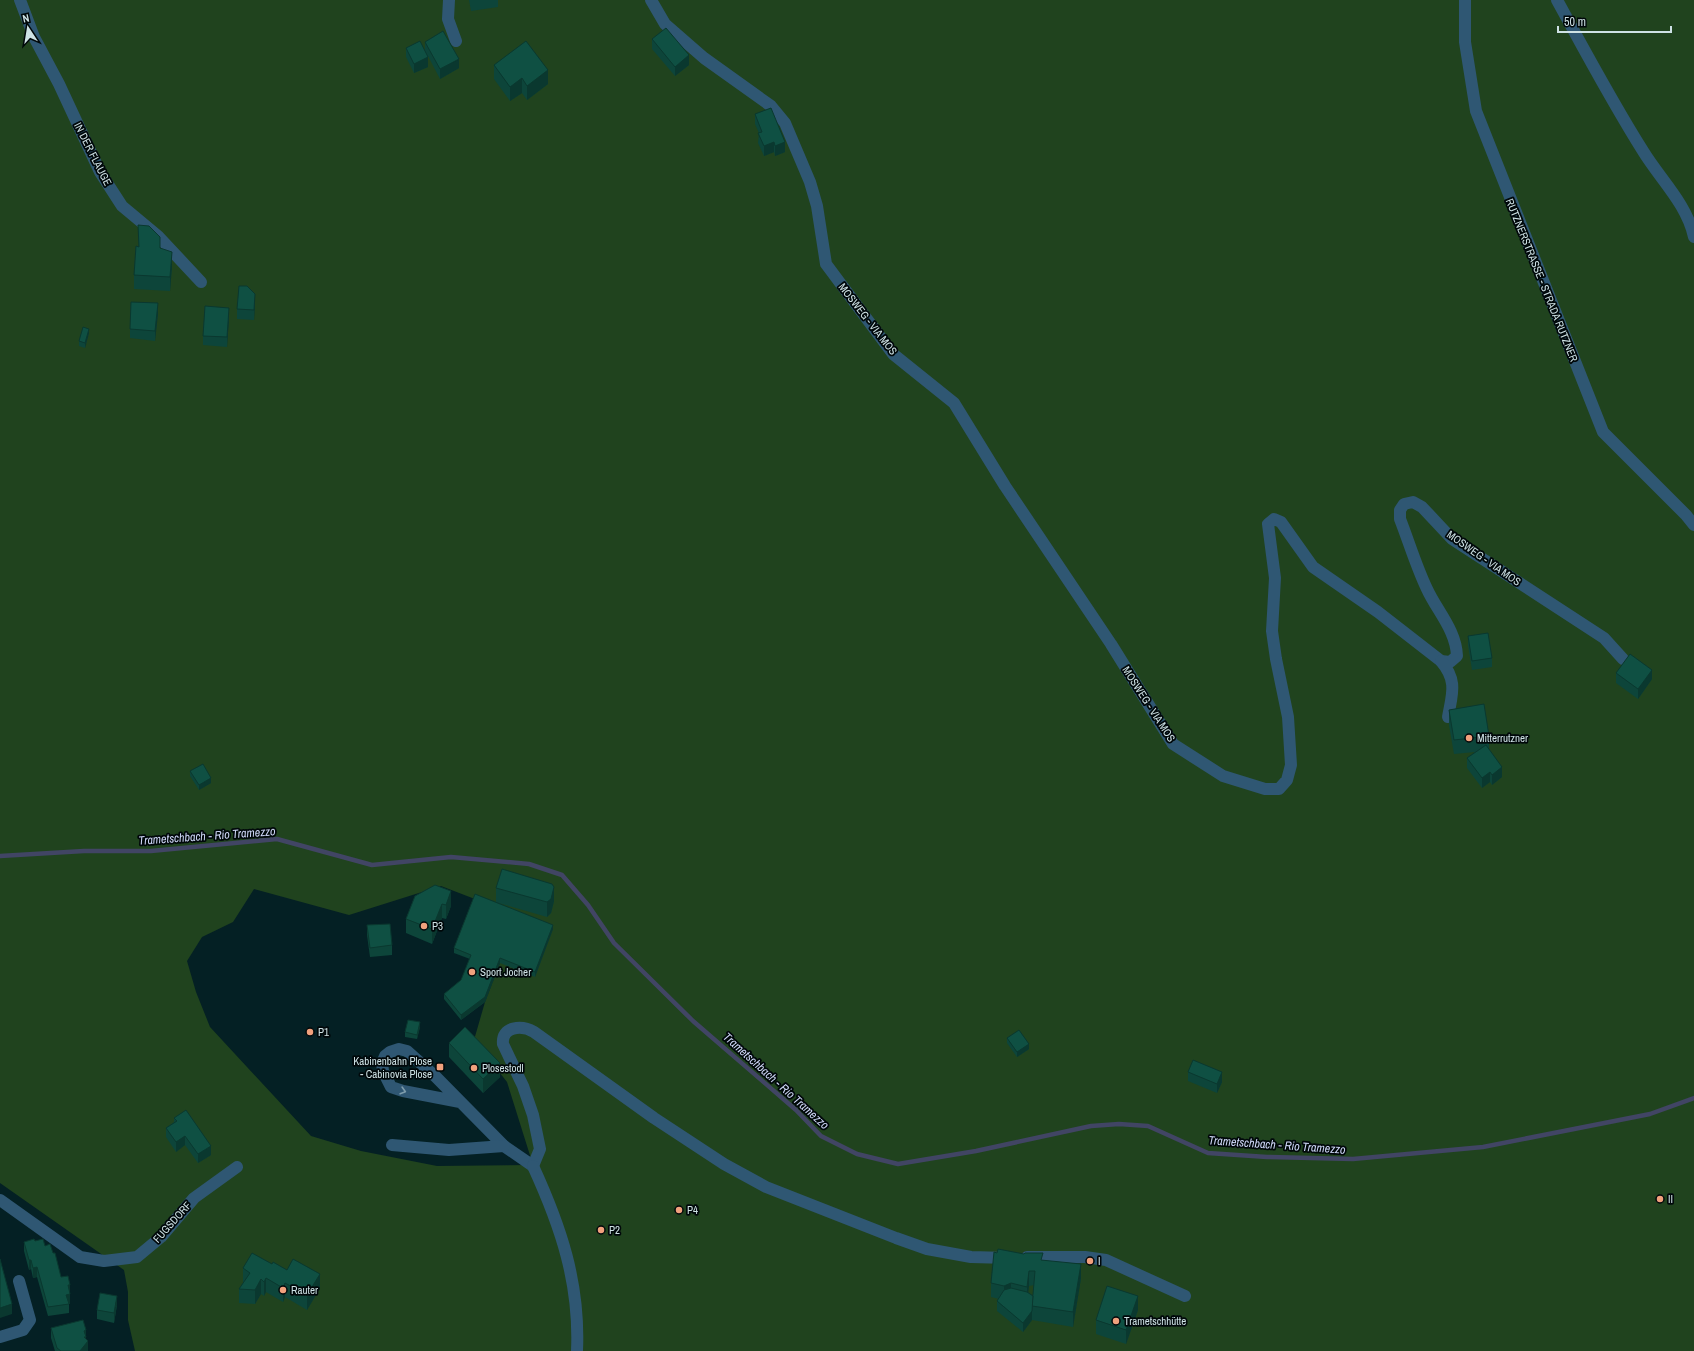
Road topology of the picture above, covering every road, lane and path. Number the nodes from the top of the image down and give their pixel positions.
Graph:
1 (20, 0) edge
2 (449, 0) edge
3 (652, 0) edge
4 (1465, 0) edge
5 (1557, 0) edge
6 (456, 40) dead end
7 (1694, 237) edge
8 (201, 282) dead end
9 (1694, 525) edge
10 (1623, 660) dead end
11 (1441, 661) junction
12 (1448, 718) edge
13 (460, 1102) junction
14 (392, 1145) dead end
15 (504, 1146) junction
16 (533, 1166) junction
17 (237, 1167) dead end
18 (0, 1200) edge
19 (19, 1281) dead end
20 (1186, 1296) dead end
21 (0, 1337) edge
22 (577, 1351) edge

1 - 8 street, IN DER FLAUGE
2 - 6 street
3 - 11 street, MOSWEG - VIA MOS
4 - 9 street, RUTZNERSTRASSE - STRADA RUTZNER
5 - 7 street
10 - 11 street, MOSWEG - VIA MOS
11 - 12 street
13 -> 13 street
13 - 15 street
14 - 15 street
15 - 16 street
16 - 20 street
16 - 22 street
17 - 18 street, FUGSDORF
19 - 21 street

